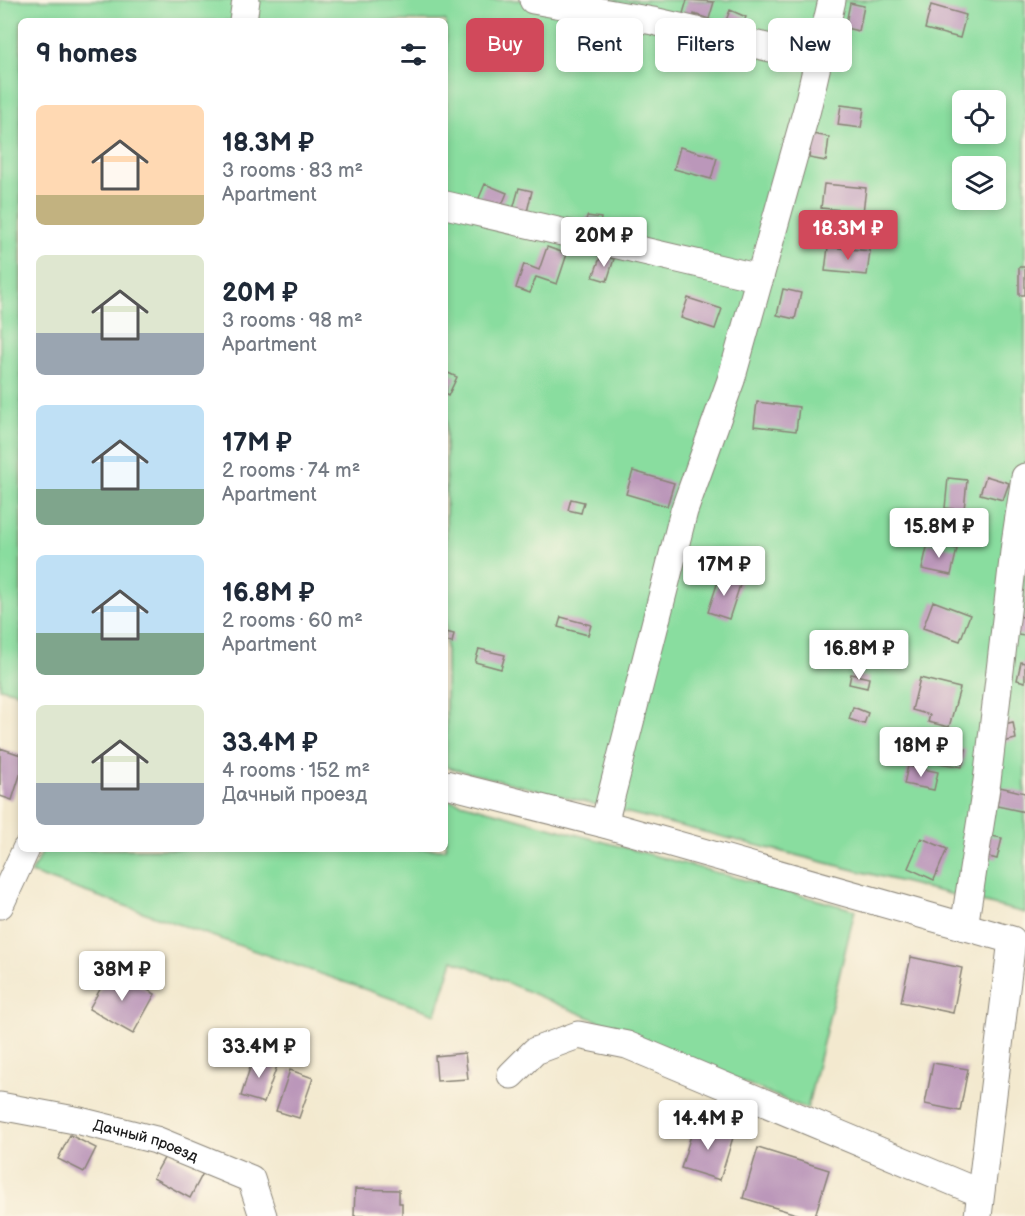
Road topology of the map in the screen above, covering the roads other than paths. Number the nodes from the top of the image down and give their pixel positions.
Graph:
1 (246, 0) edge
2 (533, 0) edge
3 (832, 0) edge
4 (243, 18) edge
5 (828, 18) edge
6 (768, 47) edge
7 (816, 72) edge
8 (448, 205) edge
9 (760, 278) junction
10 (1025, 477) edge
11 (448, 785) edge
12 (604, 824) junction
13 (25, 852) edge
14 (0, 905) edge
15 (964, 927) junction
16 (1018, 941) edge
17 (511, 1075) dead end
18 (0, 1106) edge
19 (979, 1205) edge
20 (263, 1216) edge

1 - 4 street
2 - 6 street
3 - 5 street
7 - 9 street
8 - 9 street
9 - 12 street
10 - 15 street
11 - 12 street
12 - 15 street
13 - 14 street
15 - 16 street
16 - 19 street
17 - 19 street
18 - 20 street, Дачный проезд

